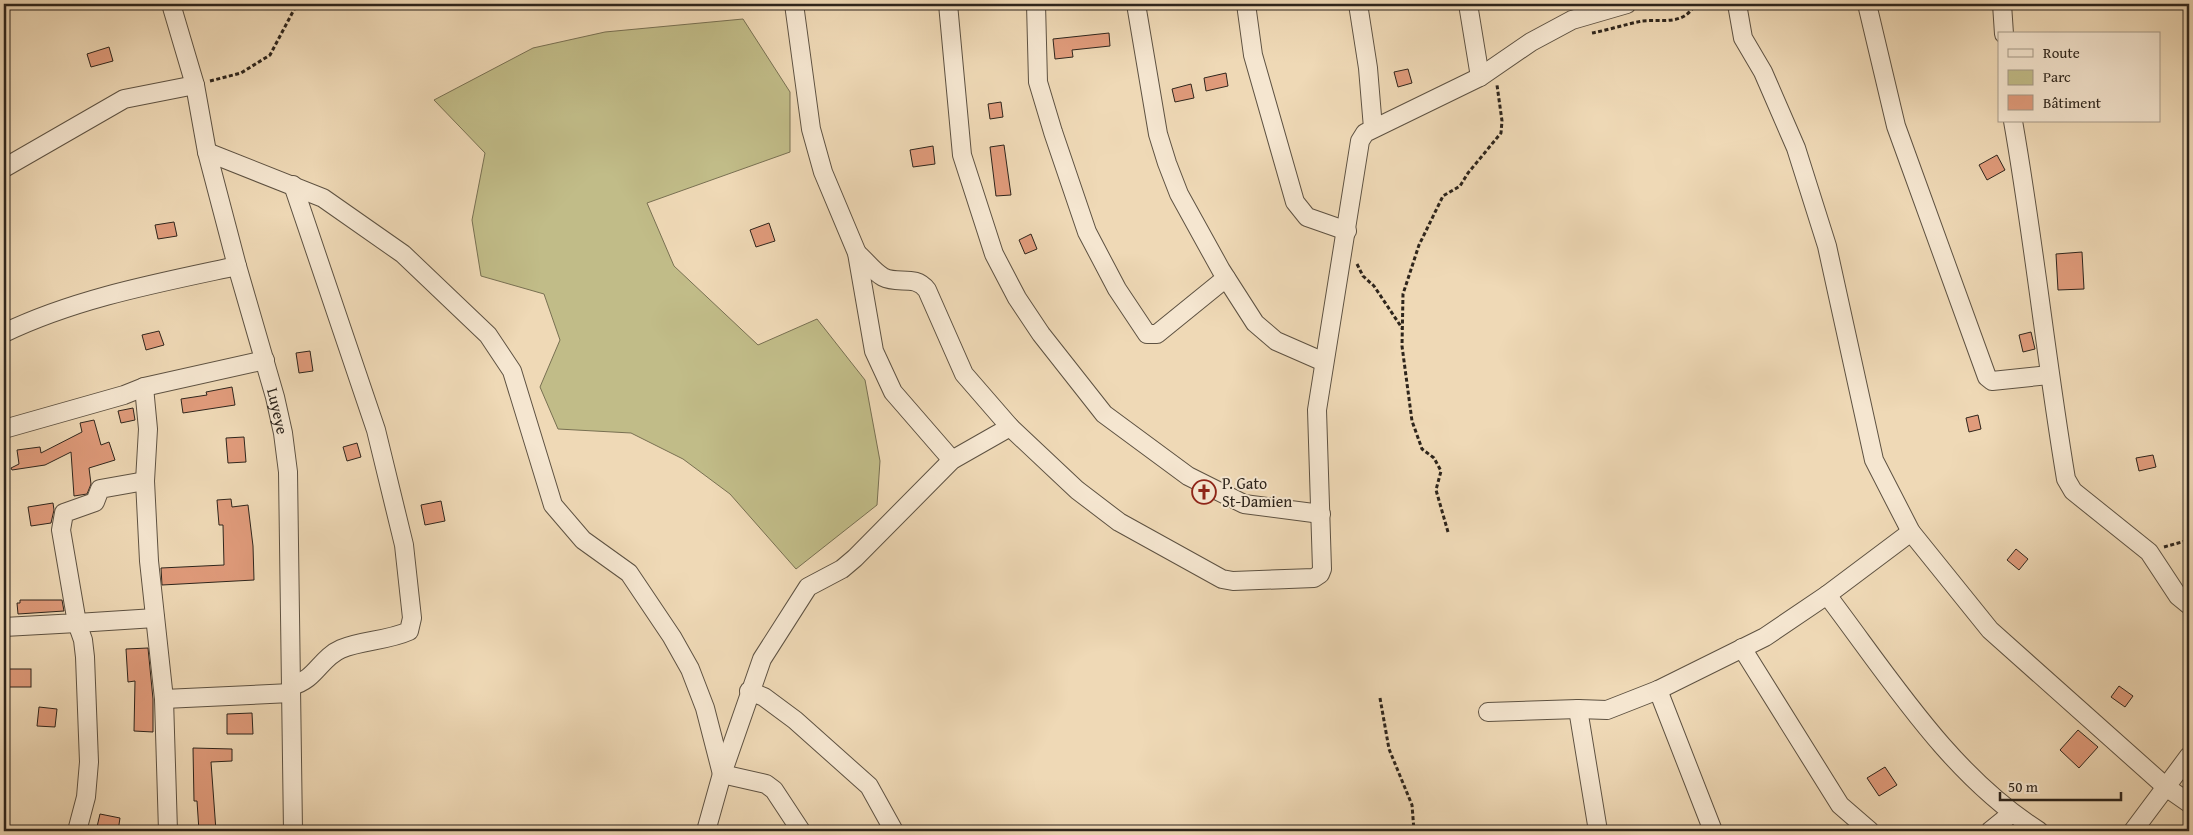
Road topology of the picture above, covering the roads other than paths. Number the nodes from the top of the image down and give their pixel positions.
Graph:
1 (171, 4) edge
2 (794, 4) edge
3 (948, 4) edge
4 (1036, 4) edge
5 (1136, 4) edge
6 (1246, 4) edge
7 (1358, 4) edge
8 (1468, 4) edge
9 (1627, 4) edge
10 (1737, 4) edge
11 (1867, 4) edge
12 (2002, 4) edge
13 (1571, 12) edge
14 (2004, 32) edge
15 (1489, 80) junction
16 (195, 85) junction
17 (2013, 122) edge
18 (1373, 128) junction
19 (207, 152) junction
20 (4, 168) edge
21 (293, 184) junction
22 (1346, 236) junction
23 (857, 253) junction
24 (237, 266) junction
25 (1226, 278) junction
26 (4, 333) edge
27 (266, 360) junction
28 (1324, 362) junction
29 (2049, 375) junction
30 (144, 387) junction
31 (1010, 427) junction
32 (4, 429) edge
33 (952, 460) junction
34 (146, 481) junction
35 (1321, 514) junction
36 (1910, 532) junction
37 (1827, 595) junction
38 (2189, 605) edge
39 (155, 618) junction
40 (77, 623) junction
41 (4, 627) edge
42 (1742, 648) junction
43 (291, 690) junction
44 (1658, 690) junction
45 (749, 691) junction
46 (164, 699) junction
47 (1578, 709) junction
48 (1488, 712) dead end
49 (2189, 756) edge
50 (722, 774) junction
51 (2166, 787) junction
52 (2189, 803) edge
53 (2011, 814) junction
54 (77, 831) edge
55 (168, 831) edge
56 (293, 831) edge
57 (706, 831) edge
58 (801, 831) edge
59 (894, 831) edge
60 (1598, 831) edge
61 (1713, 831) edge
62 (1870, 831) edge
63 (1990, 831) edge
64 (2039, 831) edge
65 (2133, 831) edge

1 - 16 street, Luyeye
2 - 23 street
3 - 35 street
4 - 25 street
5 - 25 street
6 - 22 street
7 - 18 street
8 - 15 street
9 - 13 street
10 - 36 street
11 - 29 street
12 - 14 street
13 - 15 street
15 - 18 street
16 - 19 street, Luyeye
16 - 20 street
17 - 29 street
18 - 22 street
19 - 21 street
19 - 24 street, Luyeye
21 - 43 street
21 - 50 street
22 - 28 street
23 - 31 street
23 - 33 street
24 - 26 street
24 - 27 street, Luyeye
25 - 28 street
27 - 30 street
27 - 43 street, Luyeye
28 - 35 street
29 - 38 street
30 - 32 street
30 - 34 street
31 - 33 street
31 - 35 street
33 - 45 street
34 - 39 street
34 - 40 street
36 - 37 street
36 - 51 street
37 - 42 street
37 - 53 street
39 - 40 street
39 - 46 street
40 - 41 street
40 - 54 street
42 - 44 street
42 - 62 street
43 - 46 street
43 - 56 street, Luyeye
44 - 47 street
44 - 61 street
45 - 50 street
45 - 59 street
46 - 55 street
47 - 48 street
47 - 60 street
49 - 51 street
50 - 57 street
50 - 58 street
51 - 52 street
51 - 65 street
53 - 63 street
53 - 64 street

